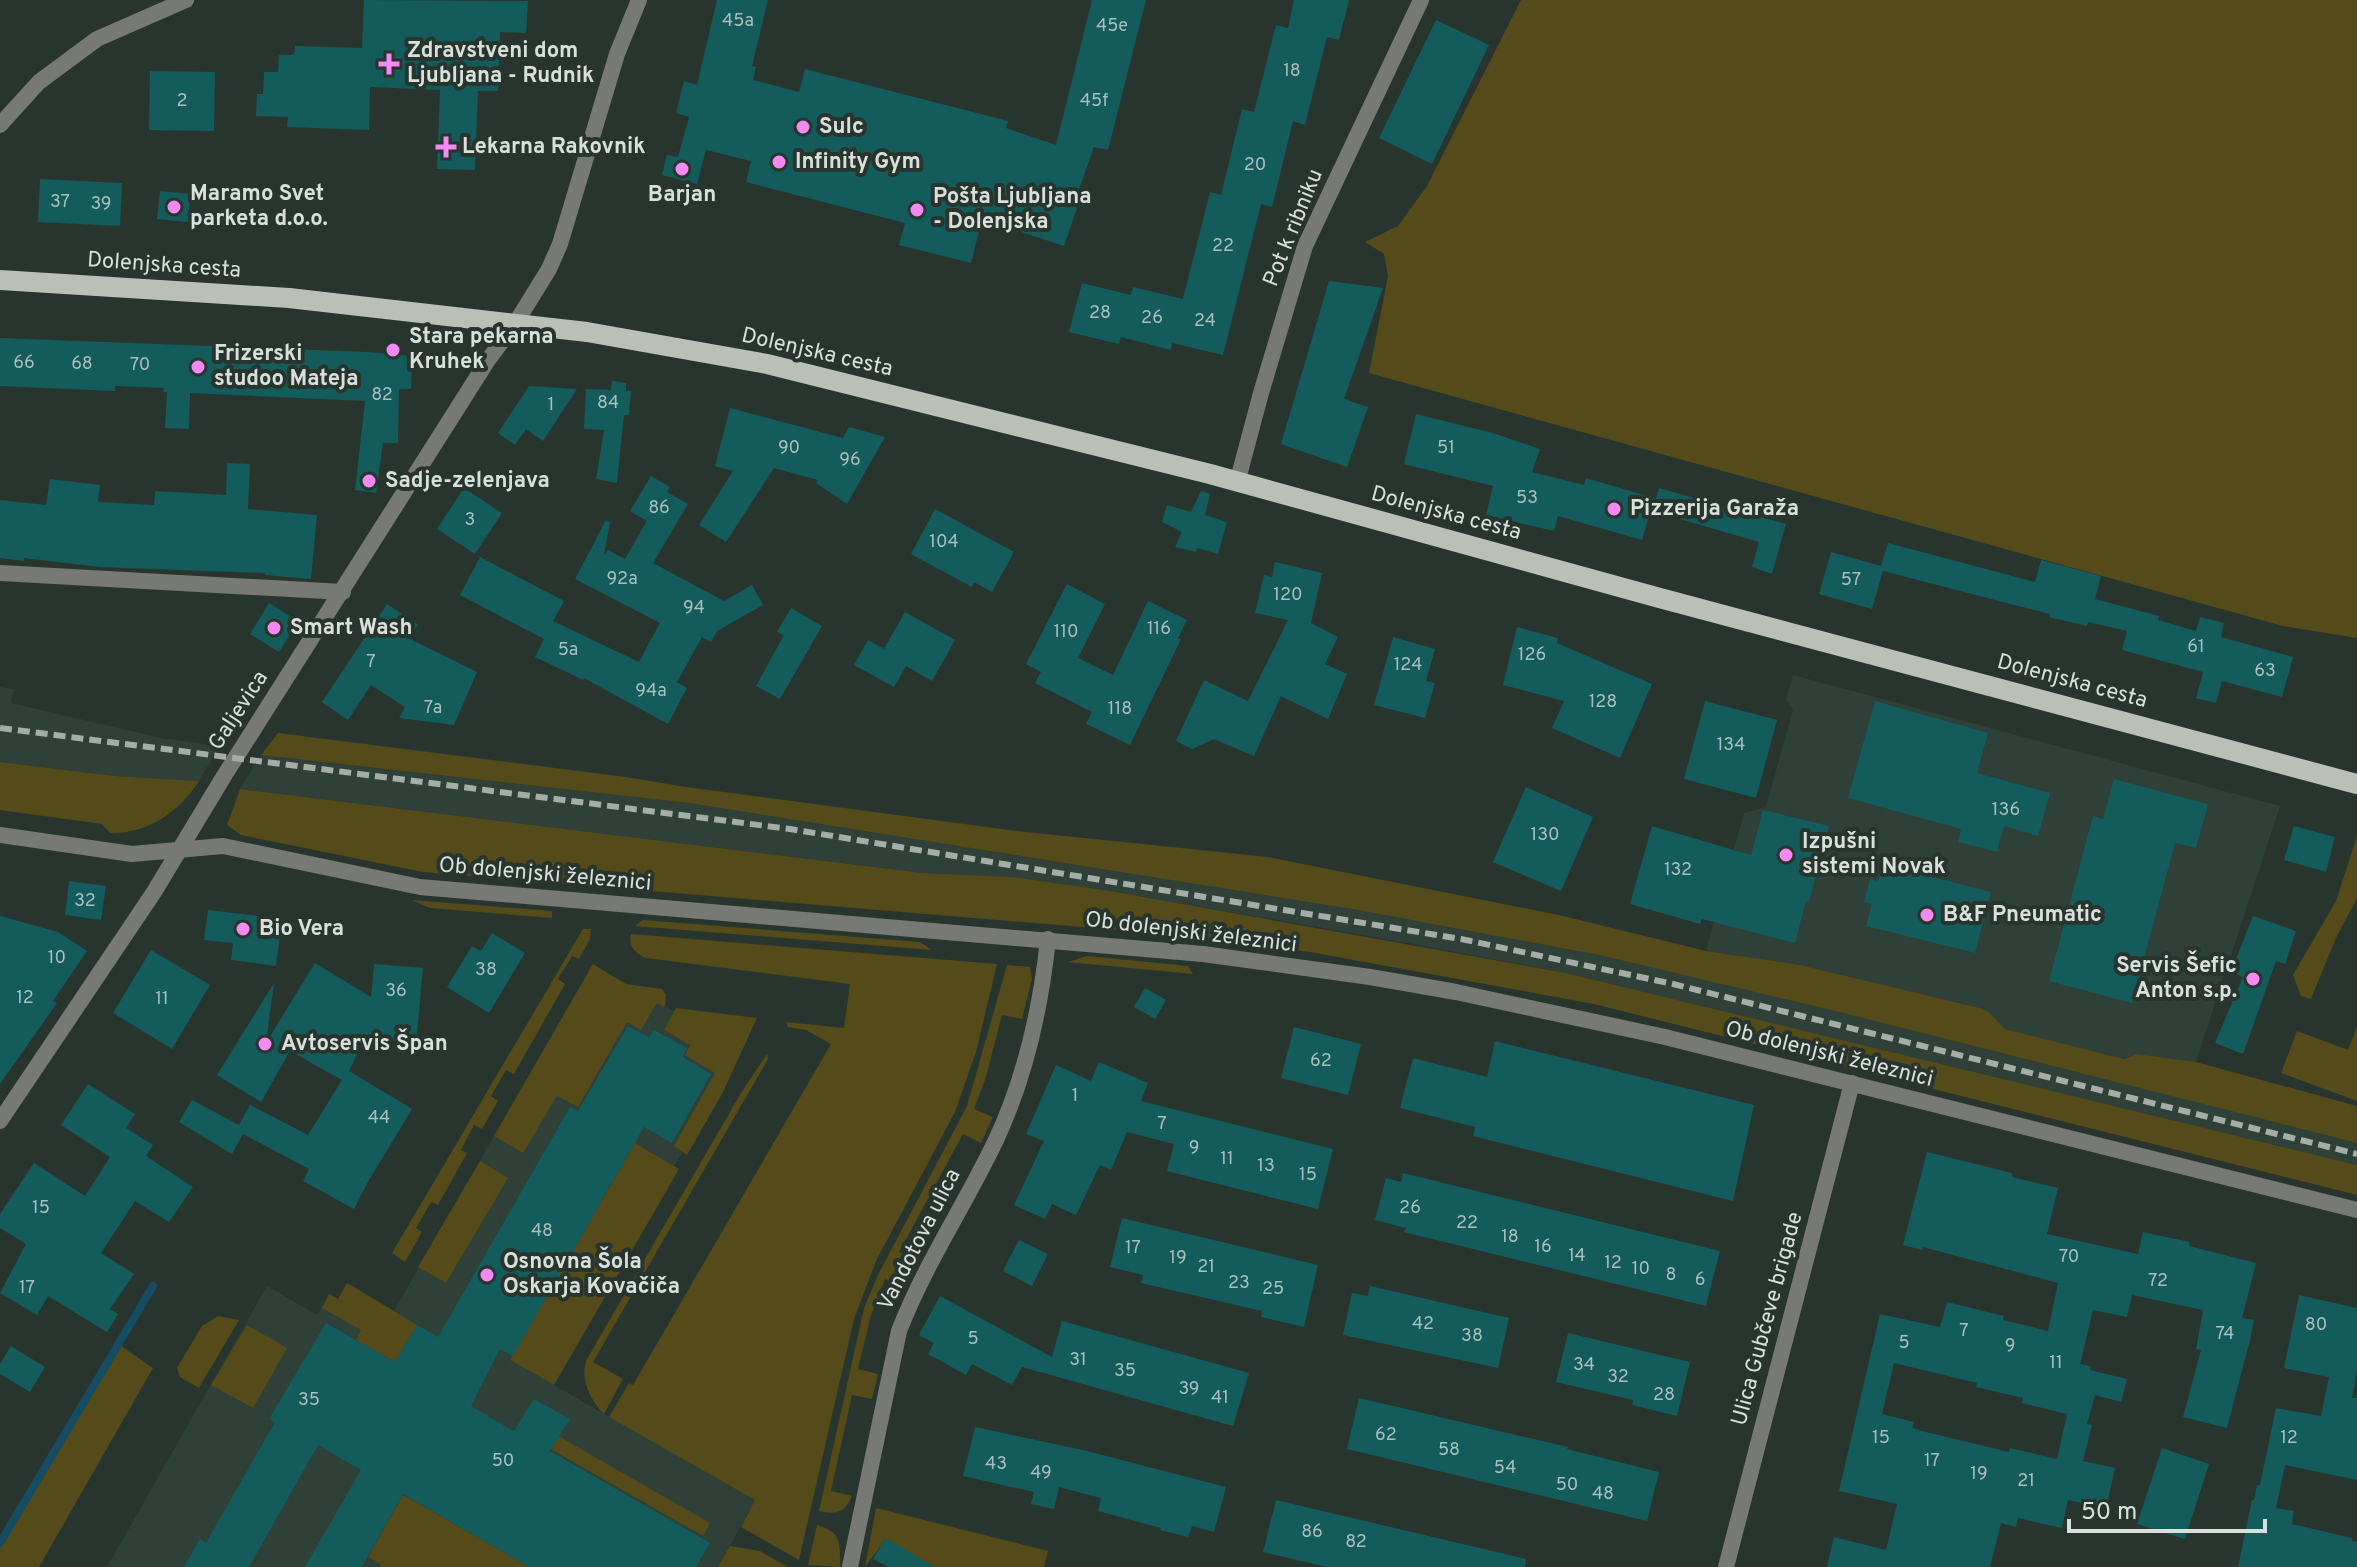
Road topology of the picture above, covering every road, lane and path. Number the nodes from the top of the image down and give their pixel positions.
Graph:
1 (186, 0) edge
2 (639, 0) edge
3 (1421, 0) edge
4 (0, 125) edge
5 (0, 280) edge
6 (515, 324) junction
7 (1237, 483) junction
8 (0, 573) edge
9 (343, 592) junction
10 (2357, 784) edge
11 (2, 839) edge
12 (179, 850) junction
13 (1048, 939) junction
14 (1852, 1083) junction
15 (0, 1121) edge
16 (2357, 1210) edge
17 (850, 1567) edge
18 (1726, 1567) edge

1 - 4 street
2 - 6 street
3 - 7 street, Pot k ribniku
5 - 6 main road, Dolenjska cesta
6 - 7 main road, Dolenjska cesta
6 - 9 street, Galjevica
7 - 10 main road, Dolenjska cesta
8 - 9 street
9 - 12 street, Galjevica
11 - 12 street, Ob dolenjski železnici
12 - 13 street, Ob dolenjski železnici
12 - 15 street, Galjevica
13 - 14 street, Ob dolenjski železnici
13 - 17 street, Vandotova ulica
14 - 16 street, Ob dolenjski železnici
14 - 18 street, Ulica Gubčeve brigade

